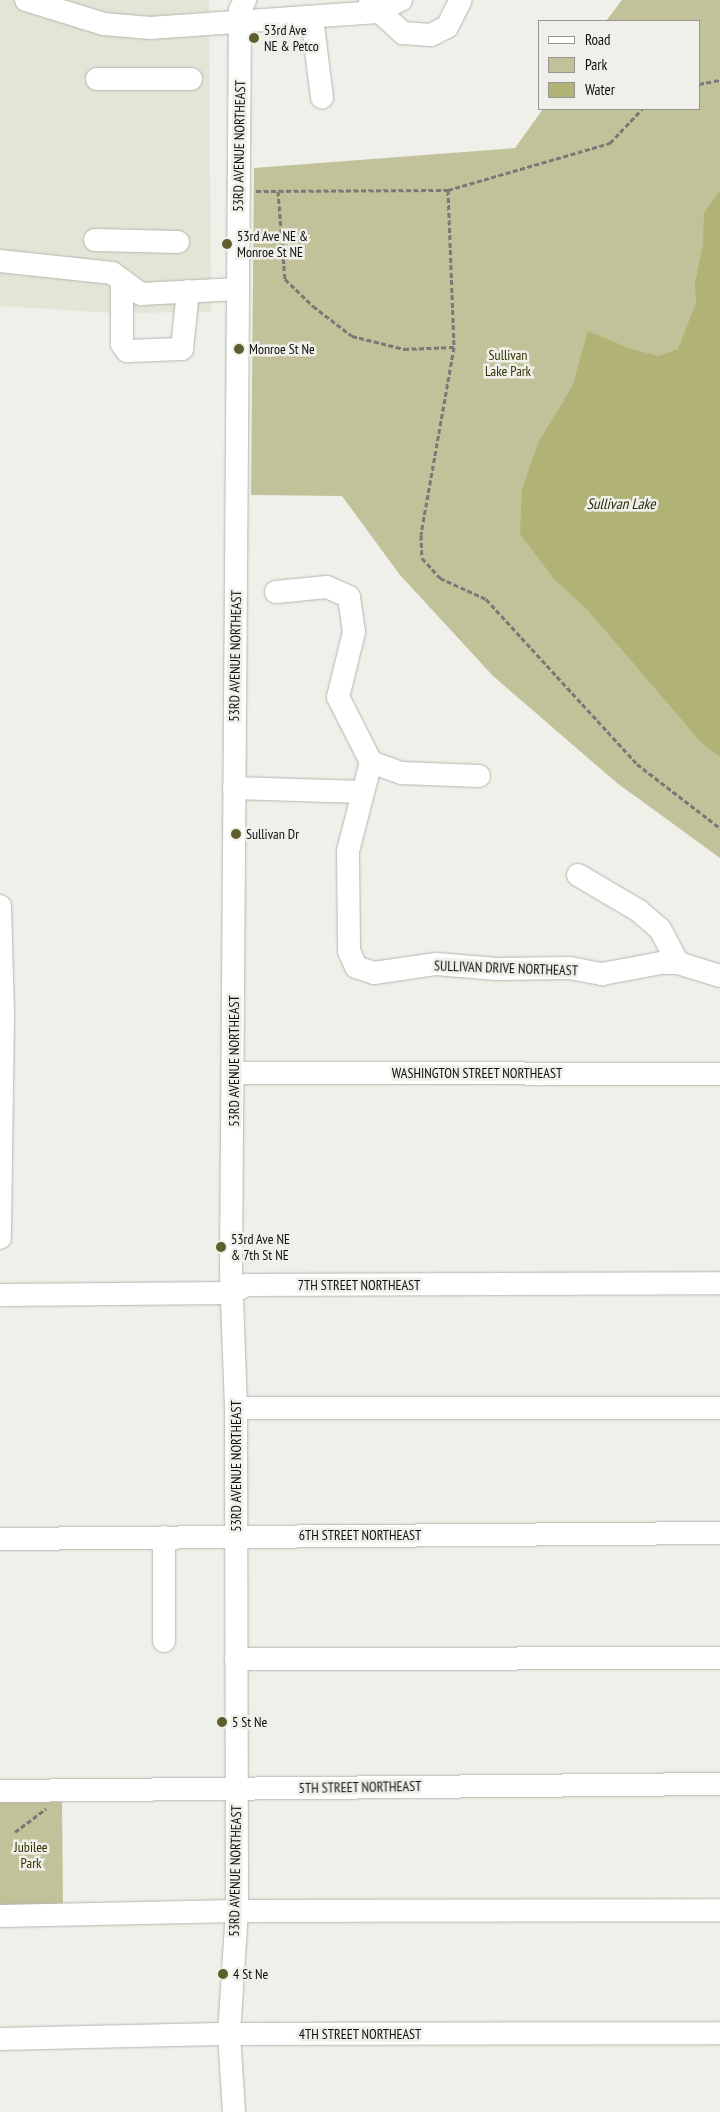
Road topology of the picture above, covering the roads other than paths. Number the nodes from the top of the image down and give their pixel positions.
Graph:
1 (26, 0) edge
2 (401, 0) edge
3 (461, 0) edge
4 (373, 6) edge
5 (240, 8) edge
6 (312, 18) junction
7 (97, 78) dead end
8 (191, 78) dead end
9 (322, 97) dead end
10 (95, 240) dead end
11 (178, 242) dead end
12 (0, 261) edge
13 (122, 280) junction
14 (238, 289) junction
15 (188, 291) junction
16 (276, 592) dead end
17 (370, 762) junction
18 (479, 776) dead end
19 (234, 788) junction
20 (362, 792) junction
21 (578, 875) dead end
22 (0, 906) edge
23 (678, 963) junction
24 (720, 976) edge
25 (235, 1073) junction
26 (720, 1074) edge
27 (0, 1238) edge
28 (720, 1283) edge
29 (231, 1293) junction
30 (0, 1295) edge
31 (236, 1408) junction
32 (720, 1408) edge
33 (720, 1533) edge
34 (236, 1536) junction
35 (164, 1537) junction
36 (0, 1539) edge
37 (164, 1641) dead end
38 (720, 1658) edge
39 (236, 1659) junction
40 (720, 1784) edge
41 (236, 1788) junction
42 (0, 1791) edge
43 (720, 1910) edge
44 (237, 1911) junction
45 (0, 1916) edge
46 (720, 2033) edge
47 (229, 2034) junction
48 (0, 2039) edge
49 (234, 2112) edge

1 - 5 street
2 - 4 street
3 - 4 street
4 - 6 street
5 - 6 street
5 - 14 street, 53RD AVENUE NORTHEAST
6 - 9 street
7 - 8 street
10 - 11 street
12 - 13 street
13 - 15 street
13 - 15 street
14 - 15 street
14 - 19 street, 53RD AVENUE NORTHEAST
16 - 17 street
17 - 18 street
17 - 20 street, SULLIVAN DRIVE NORTHEAST
19 - 20 street
19 - 25 street, 53RD AVENUE NORTHEAST
20 - 23 street, SULLIVAN DRIVE NORTHEAST
21 - 23 street
22 - 27 street
23 - 24 street, SULLIVAN DRIVE NORTHEAST
25 - 26 street, WASHINGTON STREET NORTHEAST
25 - 29 street, 53RD AVENUE NORTHEAST
28 - 29 street, 7TH STREET NORTHEAST
29 - 30 street, 7TH STREET NORTHEAST
29 - 31 street, 53RD AVENUE NORTHEAST
31 - 32 street
31 - 34 street, 53RD AVENUE NORTHEAST
33 - 34 street, 6TH STREET NORTHEAST
34 - 35 street, 6TH STREET NORTHEAST
34 - 39 street, 53RD AVENUE NORTHEAST
35 - 36 street, 6TH STREET NORTHEAST
35 - 37 street
38 - 39 street
39 - 41 street, 53RD AVENUE NORTHEAST
40 - 41 street, 5TH STREET NORTHEAST
41 - 42 street, 5TH STREET NORTHEAST
41 - 44 street, 53RD AVENUE NORTHEAST
43 - 44 street
44 - 45 street
44 - 47 street, 53RD AVENUE NORTHEAST
46 - 47 street, 4TH STREET NORTHEAST
47 - 48 street, 4TH STREET NORTHEAST
47 - 49 street, 53RD AVENUE NORTHEAST

